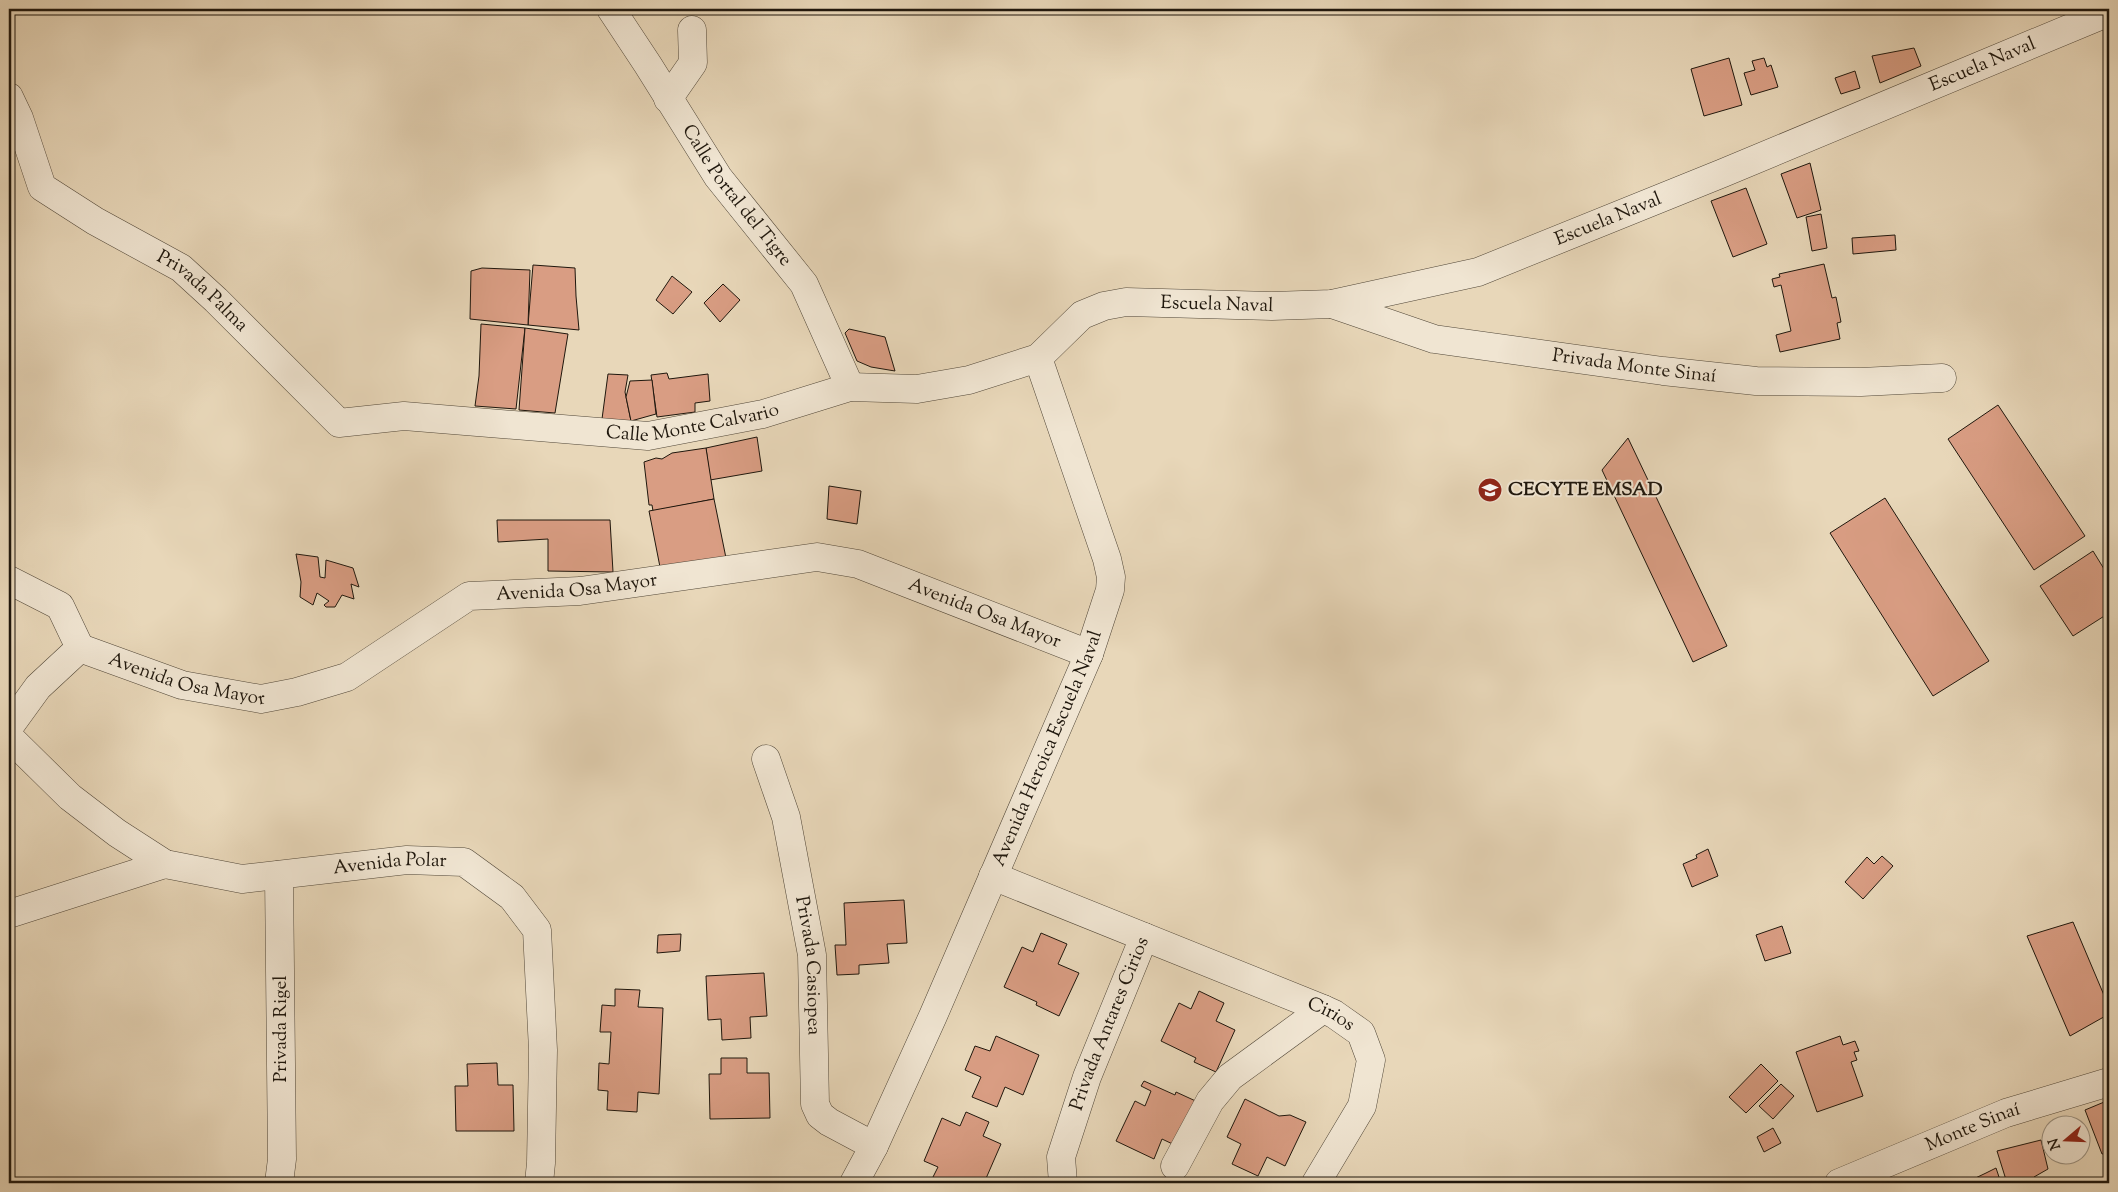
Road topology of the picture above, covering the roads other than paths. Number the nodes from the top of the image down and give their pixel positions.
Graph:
1 (611, 9) edge
2 (2109, 12) edge
3 (692, 30) dead end
4 (9, 97) edge
5 (668, 99) junction
6 (1332, 304) junction
7 (1038, 358) junction
8 (1942, 378) dead end
9 (850, 387) junction
10 (339, 423) joint
11 (9, 580) edge
12 (80, 648) junction
13 (1089, 654) junction
14 (9, 727) edge
15 (9, 736) edge
16 (766, 759) dead end
17 (164, 864) junction
18 (279, 875) junction
19 (993, 876) junction
20 (9, 914) edge
21 (1144, 937) junction
22 (1323, 1009) junction
23 (2109, 1082) edge
24 (874, 1146) junction
25 (1175, 1166) dead end
26 (279, 1183) edge
27 (538, 1183) edge
28 (854, 1183) edge
29 (1064, 1183) edge
30 (1316, 1183) edge
31 (1839, 1183) edge

1 - 5 street, Calle Portal del Tigre
2 - 6 street, Escuela Naval
3 - 5 street
4 - 10 street, Privada Palma
5 - 9 street, Calle Portal del Tigre
6 - 7 street, Escuela Naval
6 - 8 street, Privada Monte Sinaí
7 - 9 street, Calle Monte Calvario
7 - 13 street, Avenida Heroica Escuela Naval
9 - 10 street, Calle Monte Calvario
11 - 12 street
12 - 13 street, Avenida Osa Mayor
12 - 14 street
13 - 19 street, Avenida Heroica Escuela Naval
15 - 17 street, Avenida Polar
16 - 24 street, Privada Casiopea
17 - 18 street, Avenida Polar
17 - 20 street
18 - 26 street, Privada Rigel
18 - 27 street, Avenida Polar
19 - 21 street, Privada Antares Cirios
19 - 24 street, Avenida Heroica Escuela Naval
21 - 22 street, Cirios
21 - 29 street, Privada Antares Cirios
22 - 25 street
22 - 30 street, Cirios
23 - 31 street, Monte Sinaí
24 - 28 street, Avenida Heroica Escuela Naval

